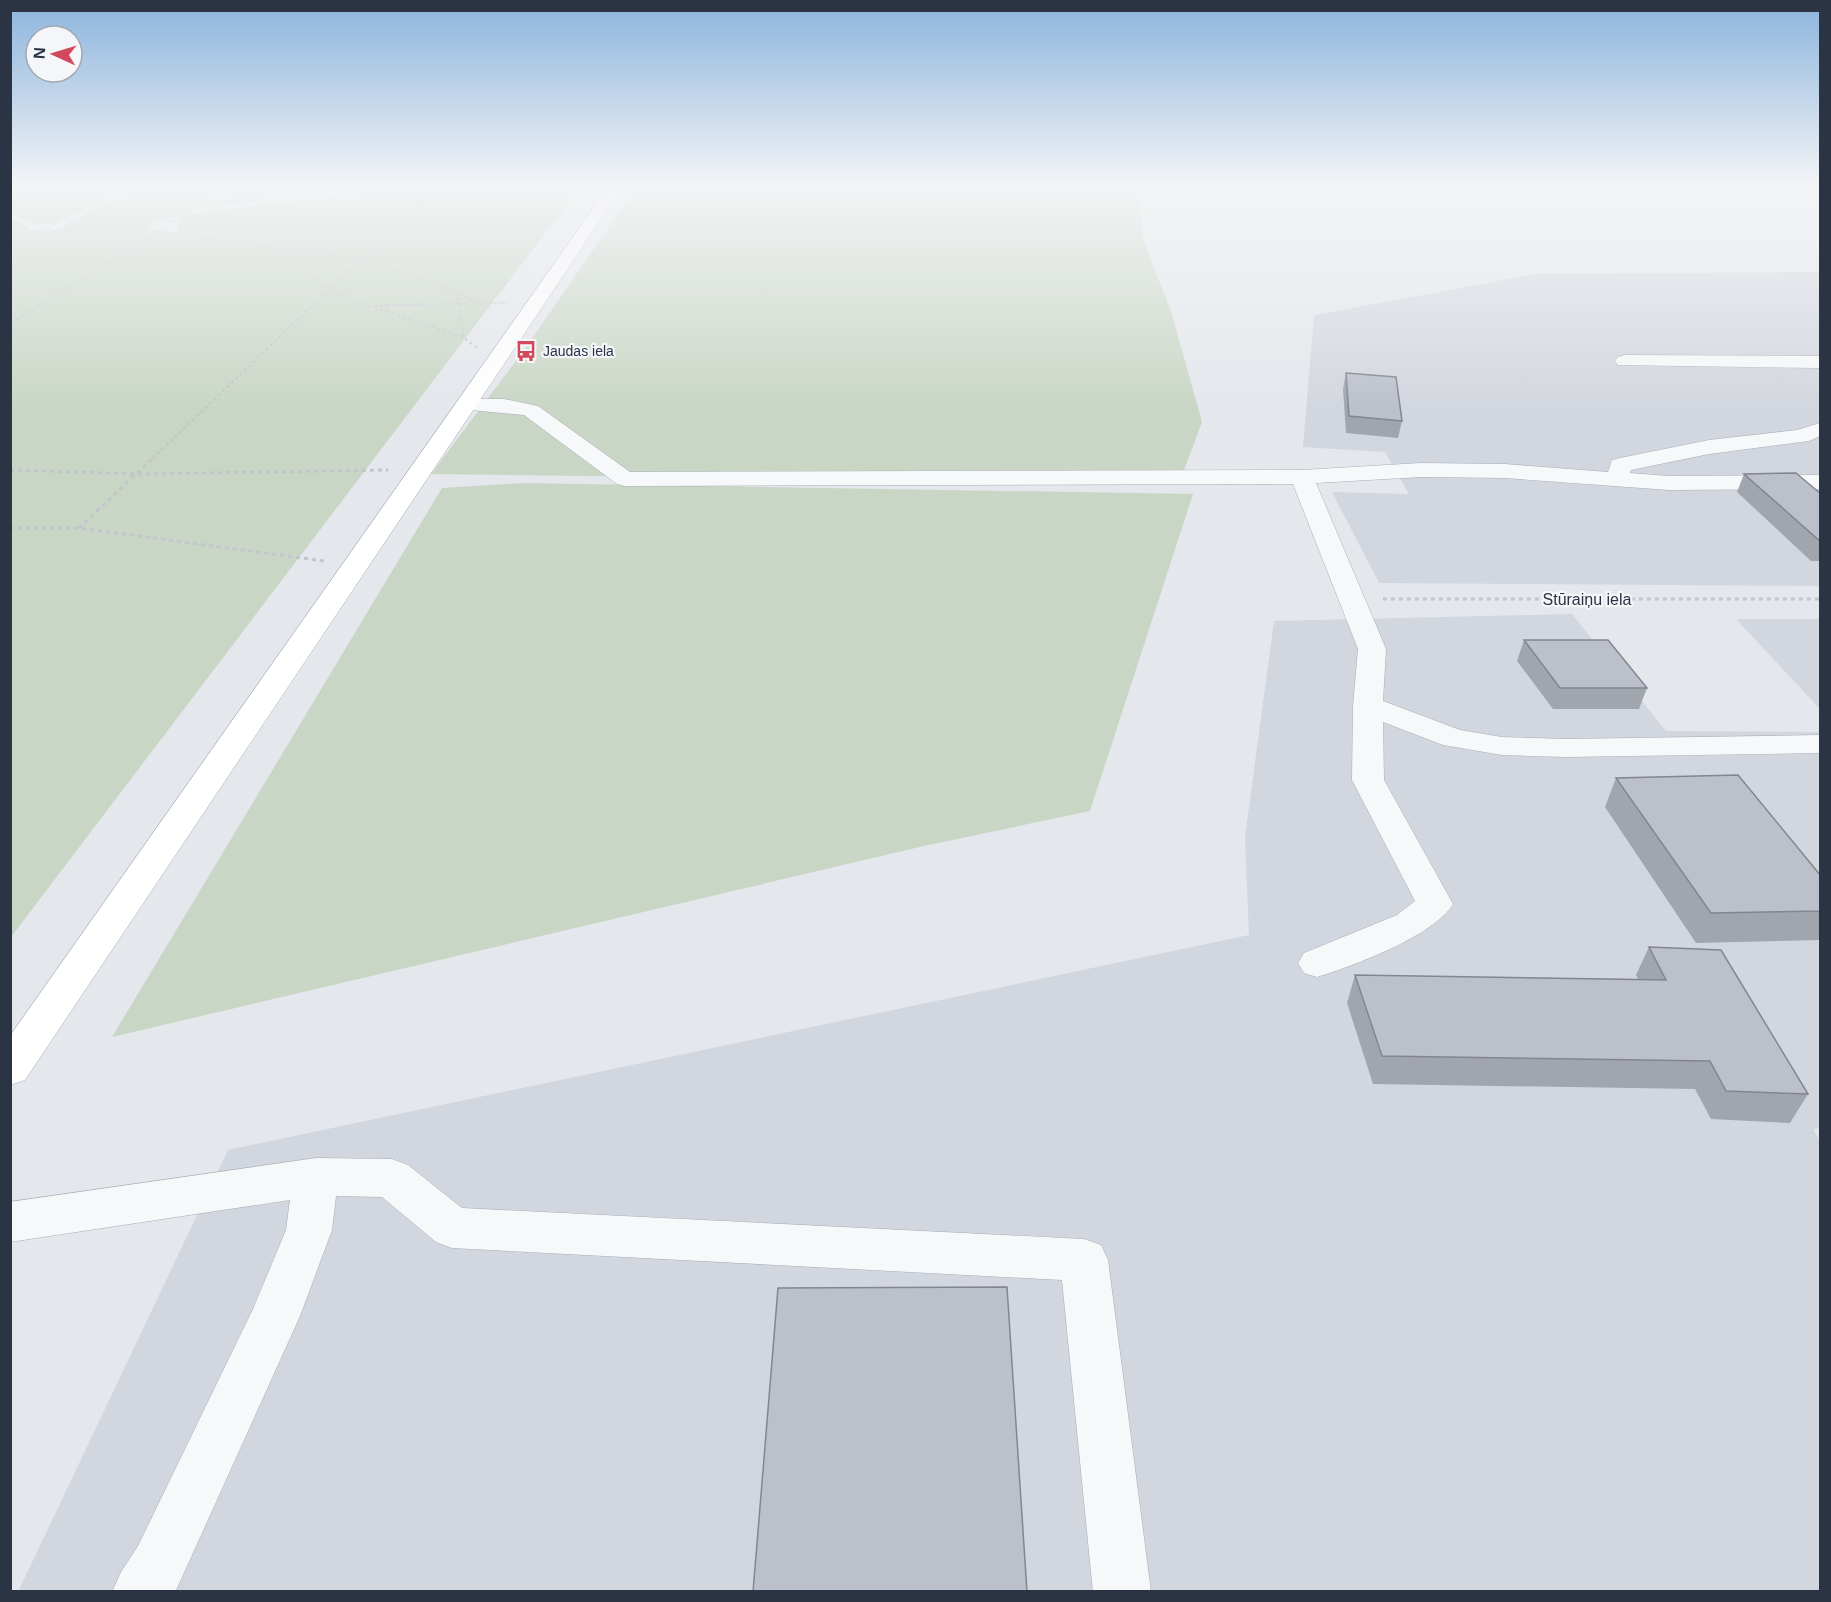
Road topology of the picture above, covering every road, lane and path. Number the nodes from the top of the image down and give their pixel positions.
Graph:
1 (114, 261) edge
2 (300, 261) edge
3 (359, 261) joint
4 (565, 261) edge
5 (330, 290) junction
6 (457, 292) junction
7 (539, 298) junction
8 (477, 303) junction
9 (459, 304) junction
10 (370, 306) junction
11 (10, 323) edge
12 (463, 338) junction
13 (500, 357) junction
14 (1625, 361) dead end
15 (1821, 362) edge
16 (467, 405) junction
17 (1814, 434) edge
18 (10, 470) edge
19 (422, 470) junction
20 (139, 474) junction
21 (1302, 477) junction
22 (1617, 479) junction
23 (1821, 482) edge
24 (10, 528) edge
25 (79, 528) junction
26 (358, 562) junction
27 (1354, 599) junction
28 (1821, 599) edge
29 (1368, 706) junction
30 (1821, 744) edge
31 (1317, 963) dead end
32 (10, 1069) edge
33 (316, 1177) junction
34 (10, 1222) edge
35 (141, 1592) edge
36 (1122, 1592) edge

1 - 11 path
2 - 5 path
3 - 5 path
3 - 6 path
4 - 7 main road
5 - 10 path
5 - 20 path
6 - 8 path
6 - 9 path
7 - 8 path
7 - 13 main road
8 - 9 path
9 - 10 path
9 - 12 path
10 - 12 path
12 - 13 path
13 - 16 main road
14 - 15 street
16 - 19 main road
16 - 21 street
17 - 22 street
18 - 20 path
19 - 20 path
19 - 26 main road
20 - 25 path
21 - 22 street
21 - 27 street
22 - 23 street
24 - 25 path
25 - 26 path
26 - 32 main road
27 - 28 path, Stūraiņu iela
27 - 29 street
29 - 30 street
29 - 31 street
33 - 34 street
33 - 35 street
33 - 36 street

